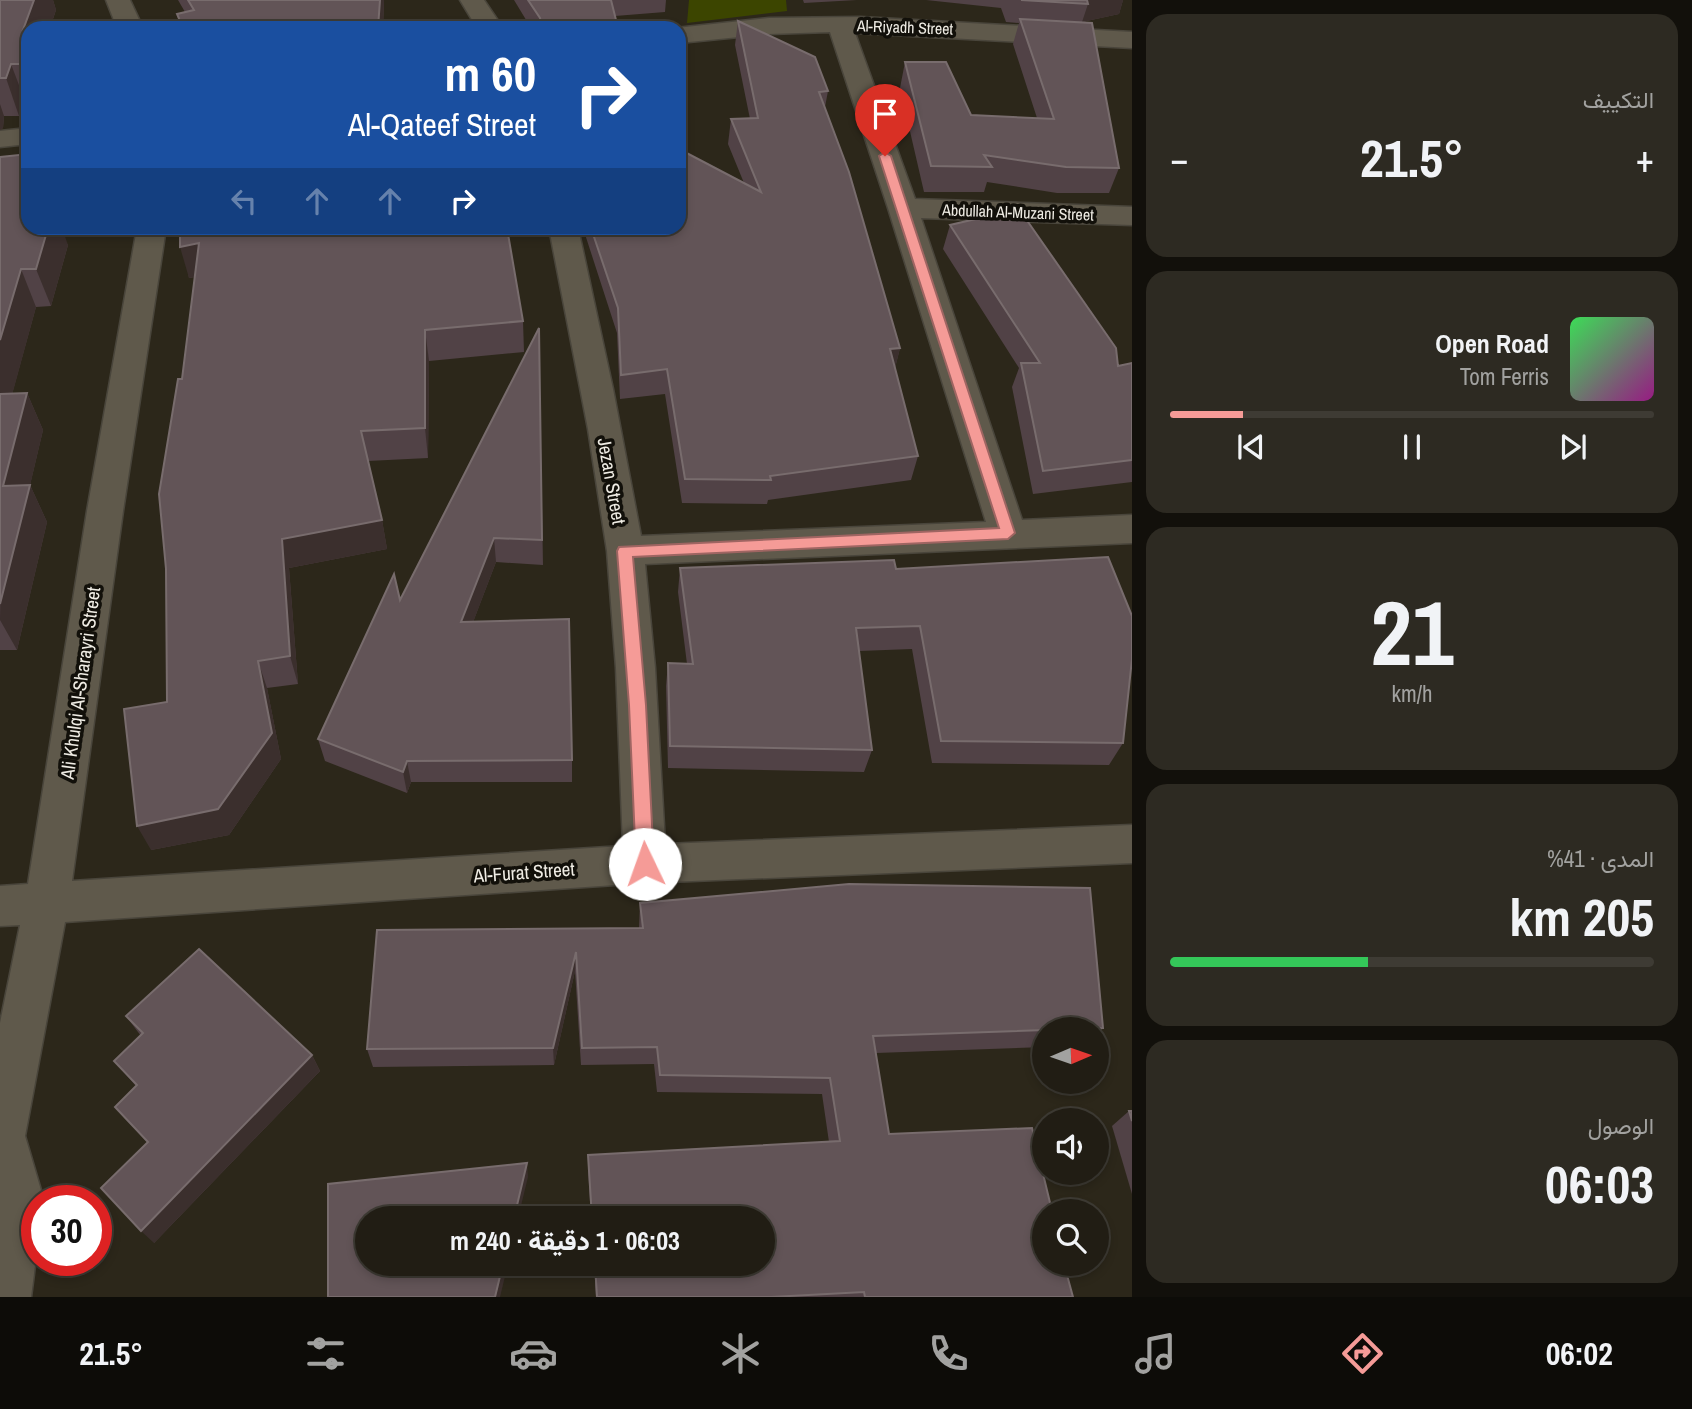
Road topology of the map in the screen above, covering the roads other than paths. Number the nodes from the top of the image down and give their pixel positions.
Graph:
1 (472, 0) edge
2 (486, 21) edge
3 (840, 25) junction
4 (686, 34) edge
5 (1132, 40) edge
6 (21, 137) edge
7 (0, 139) edge
8 (903, 208) junction
9 (1132, 216) edge
10 (150, 235) edge
11 (565, 235) edge
12 (1132, 528) edge
13 (1008, 533) junction
14 (625, 551) junction
15 (1132, 844) edge
16 (645, 864) junction
17 (47, 903) junction
18 (0, 905) edge
19 (1, 1140) edge
20 (5, 1297) edge

1 - 2 street
3 - 4 street, Al-Riyadh Street
3 - 5 street, Al-Riyadh Street
3 - 8 street
6 - 7 street
8 - 9 street, Abdullah Al-Muzani Street
8 - 13 street
10 - 17 street, Ali Khulqi Al-Sharayri Street
11 - 14 street, Jezan Street
12 - 13 street
13 - 14 street
14 - 16 street, Jezan Street
15 - 16 street, Al-Furat Street
16 - 17 street, Al-Furat Street
17 - 18 street, Al-Furat Street
17 - 19 street, Ali Khulqi Al-Sharayri Street
19 - 20 street, Ali Khulqi Al-Sharayri Street

